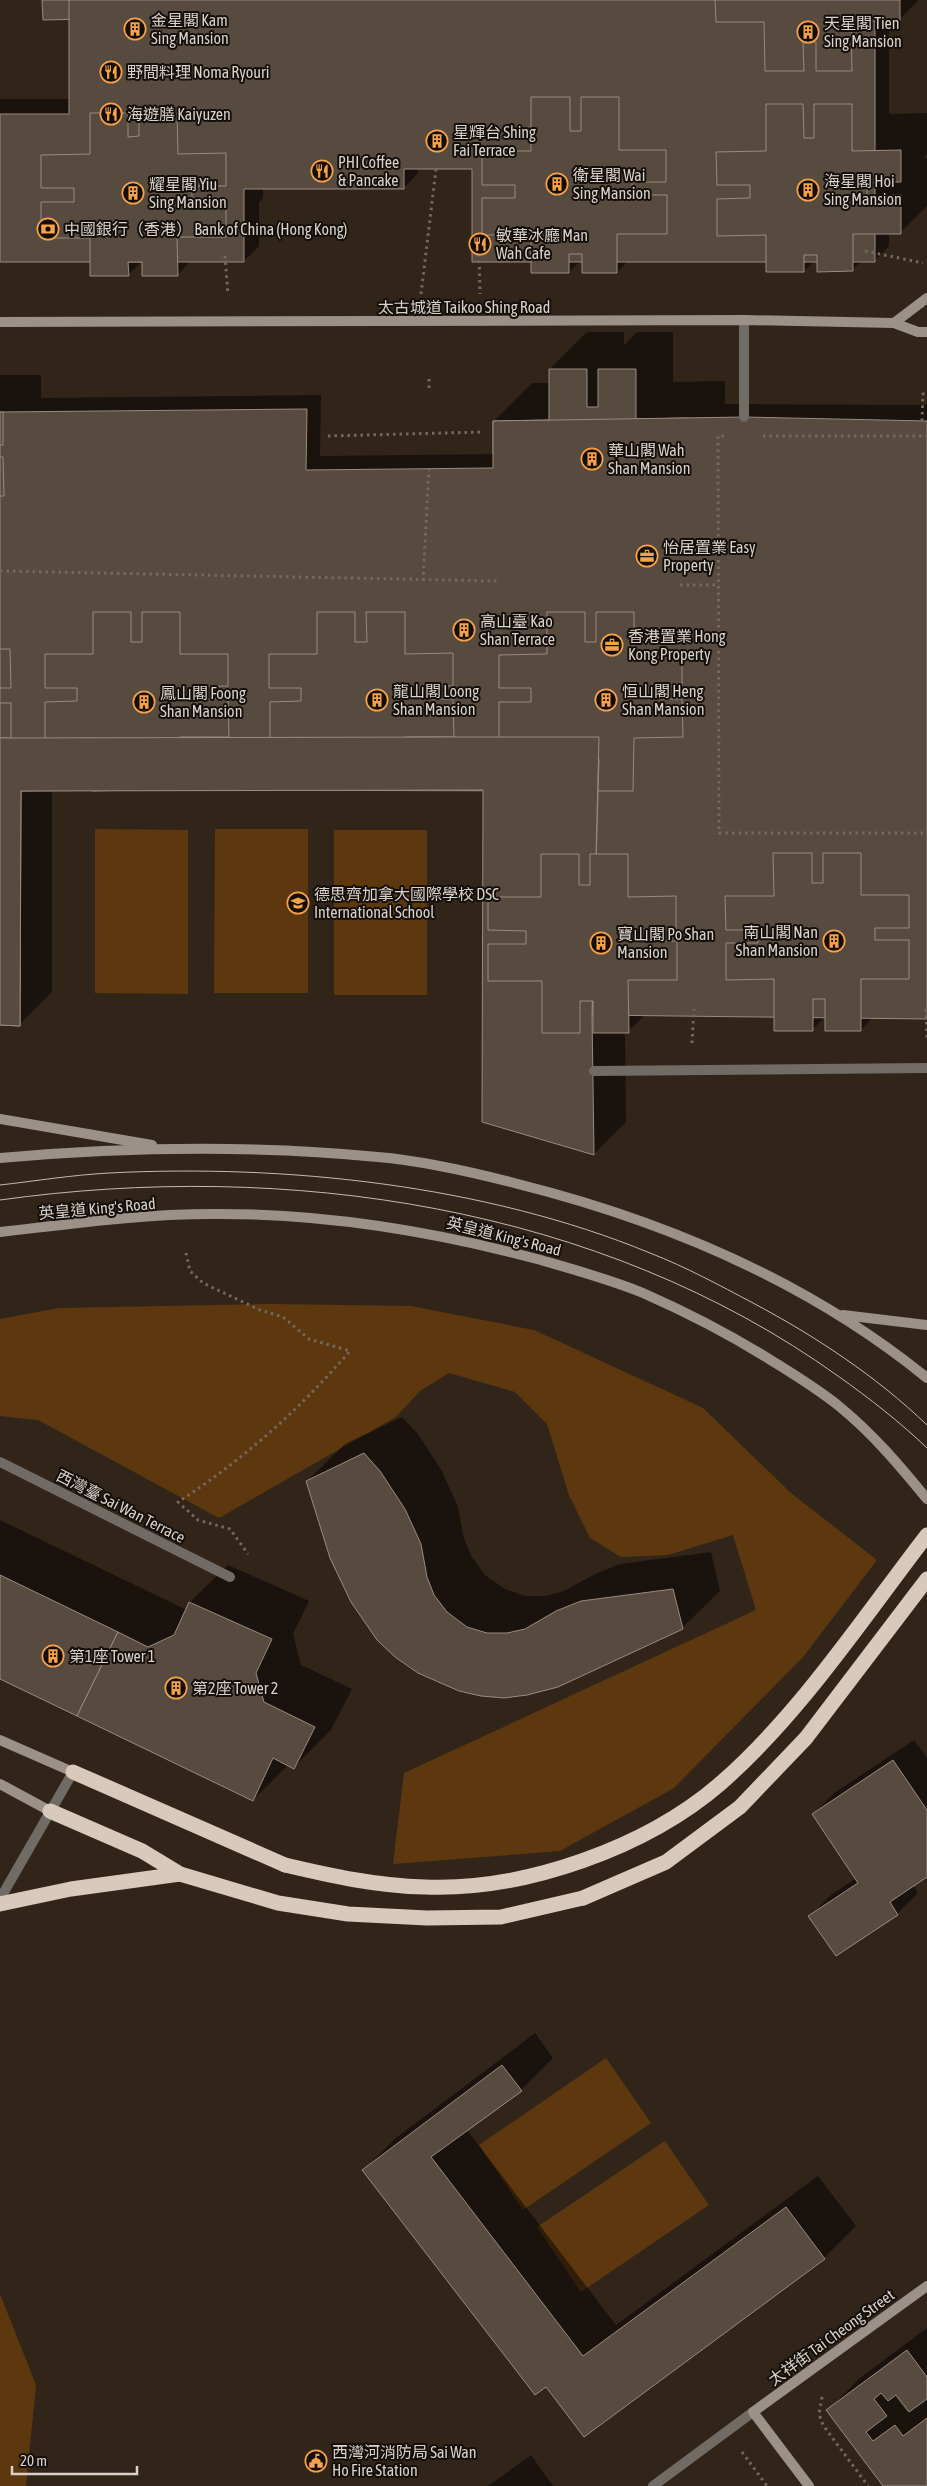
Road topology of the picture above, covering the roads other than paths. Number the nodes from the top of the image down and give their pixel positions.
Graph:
1 (927, 298) edge
2 (744, 320) junction
3 (0, 322) edge
4 (894, 322) junction
5 (927, 332) edge
6 (744, 417) dead end
7 (927, 1068) edge
8 (594, 1071) dead end
9 (0, 1119) edge
10 (176, 1149) junction
11 (0, 1158) edge
12 (0, 1232) edge
13 (842, 1315) junction
14 (927, 1325) edge
15 (927, 1378) edge
16 (0, 1462) edge
17 (927, 1499) edge
18 (927, 1535) edge
19 (230, 1577) road end
20 (927, 1579) edge
21 (0, 1740) edge
22 (74, 1772) junction
23 (0, 1784) edge
24 (50, 1812) junction
25 (180, 1874) junction
26 (0, 1899) edge
27 (0, 1904) edge
28 (927, 2286) edge
29 (754, 2412) junction
30 (653, 2486) edge
31 (809, 2486) edge

1 - 4 main road
2 - 3 main road, 太古城道 Taikoo Shing Road
2 - 4 main road, 太古城道 Taikoo Shing Road
2 - 6 street
4 - 5 main road, 太古城道 Taikoo Shing Road
7 - 8 street
9 - 10 main road
10 - 11 main road
10 - 13 main road
12 - 17 main road, 英皇道 King's Road
13 - 14 main road
13 - 15 main road
16 - 19 street, 西灣臺 Sai Wan Terrace
18 - 22 highway, bridge
20 - 25 highway, bridge
21 - 22 main road
22 - 24 street
23 - 24 main road
24 - 25 highway
24 - 26 street
25 - 27 highway
28 - 29 main road, 太祥街 Tai Cheong Street
29 - 30 street
29 - 31 main road

